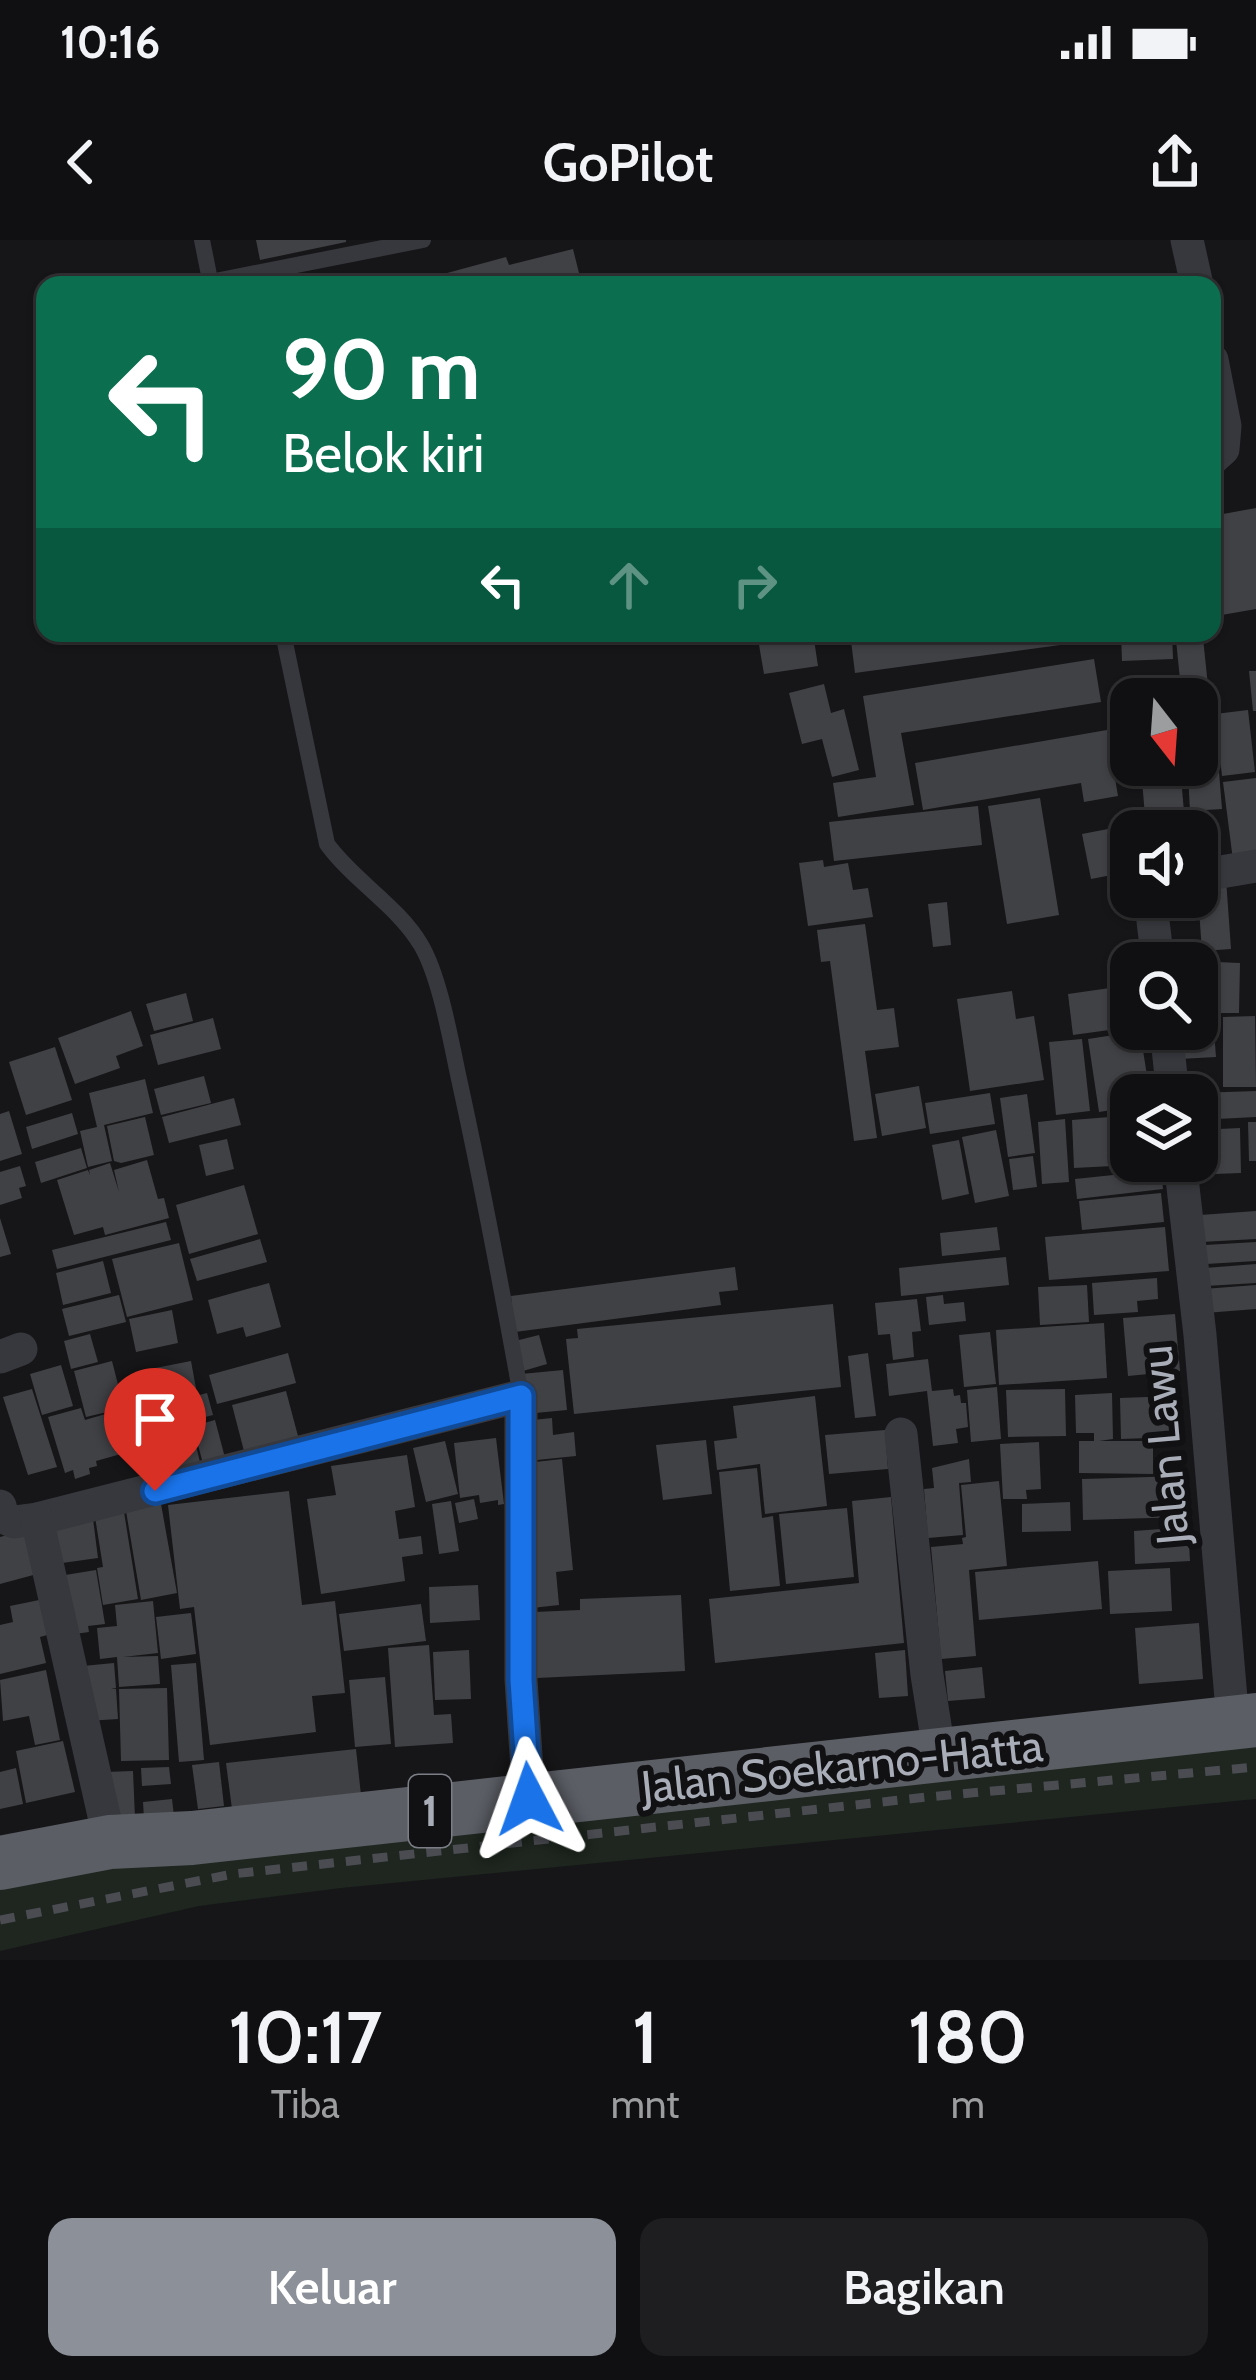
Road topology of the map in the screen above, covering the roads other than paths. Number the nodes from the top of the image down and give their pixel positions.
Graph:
1 (202, 240) edge
2 (423, 240) edge
3 (1187, 240) edge
4 (209, 276) edge
5 (249, 276) edge
6 (1195, 276) edge
7 (1221, 406) edge
8 (1221, 451) edge
9 (285, 642) edge
10 (1256, 866) edge
11 (1218, 872) edge
12 (1182, 1182) edge
13 (521, 1396) junction
14 (901, 1434) dead end
15 (0, 1506) edge
16 (37, 1519) junction
17 (1245, 1721) edge
18 (905, 1760) junction
19 (529, 1799) junction
20 (110, 1841) junction
21 (0, 1863) edge

1 - 4 lane
2 - 5 lane
3 - 6 street
7 - 8 street
9 - 13 lane
10 - 11 street
12 - 17 street, Jalan Lawu
13 - 16 street
13 - 19 street
14 - 18 street
15 - 16 street
16 - 20 street
17 - 18 highway, Jalan Soekarno-Hatta / 1
18 - 19 highway, Jalan Soekarno-Hatta / 1
19 - 20 highway, Jalan Soekarno-Hatta / 1
20 - 21 highway, Jalan Soekarno-Hatta / 1

